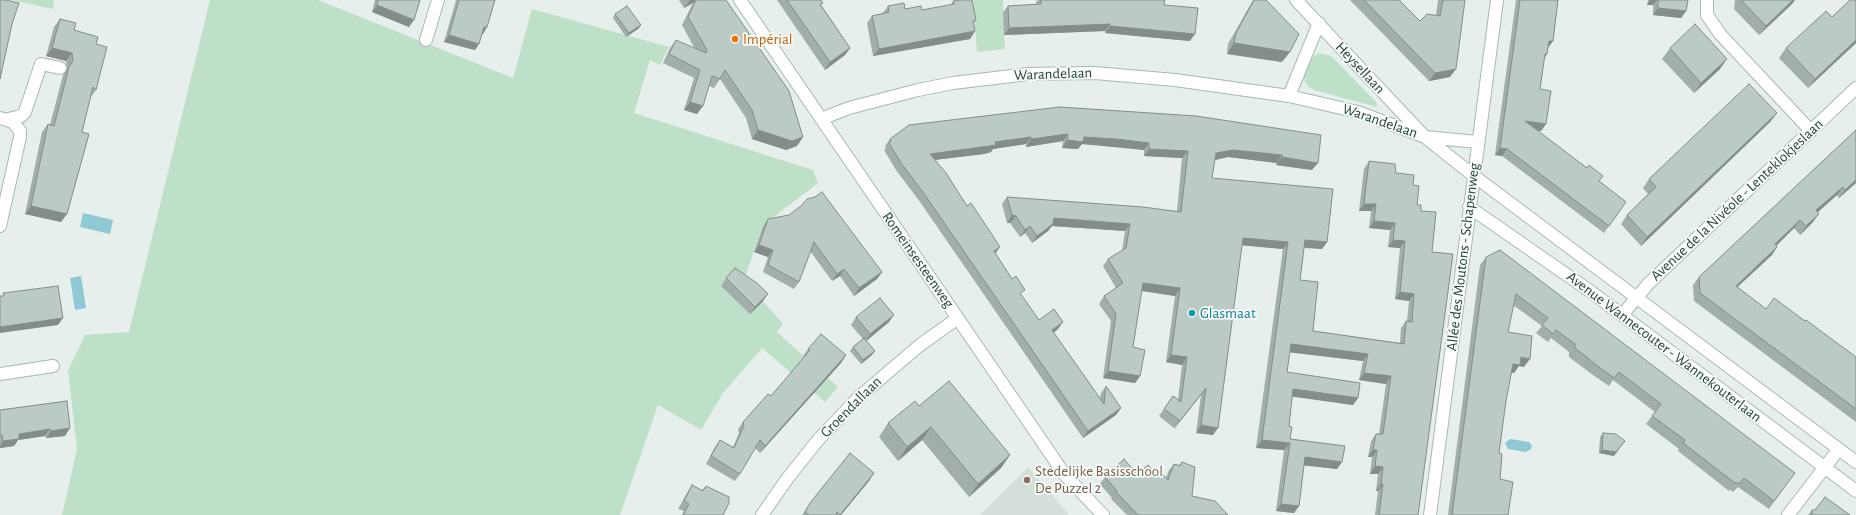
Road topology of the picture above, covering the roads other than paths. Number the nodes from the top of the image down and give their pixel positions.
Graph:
1 (438, 0) edge
2 (740, 0) edge
3 (1296, 0) edge
4 (1497, 0) edge
5 (1707, 0) edge
6 (1319, 24) junction
7 (426, 40) dead end
8 (60, 68) dead end
9 (1856, 88) edge
10 (1289, 96) junction
11 (4, 118) edge
12 (821, 119) junction
13 (1811, 131) junction
14 (1424, 137) junction
15 (1478, 142) junction
16 (1474, 176) junction
17 (1469, 206) junction
18 (0, 226) edge
19 (1636, 297) junction
20 (1622, 315) junction
21 (958, 318) junction
22 (53, 366) dead end
23 (0, 374) edge
24 (1839, 449) junction
25 (1856, 462) edge
26 (1824, 468) junction
27 (1856, 491) edge
28 (762, 515) edge
29 (1103, 515) edge
30 (1430, 515) edge
31 (1788, 515) edge

1 - 7 street
2 - 12 street, Romeinsesteenweg
3 - 6 street, Heysellaan
4 - 15 street, Allée des Moutons - Schapenweg
5 - 13 street
6 - 10 street
6 - 14 street, Heysellaan
8 - 11 street
9 - 13 street, Avenue de la Nivéole - Lenteklokjeslaan
10 - 12 street, Warandelaan
10 - 14 street, Warandelaan
11 - 18 street
12 - 21 street, Romeinsesteenweg
13 - 19 street, Avenue de la Nivéole - Lenteklokjeslaan
14 - 15 street, Warandelaan
14 - 16 street, Warandelaan
15 - 16 street, Allée des Moutons - Schapenweg
16 - 17 street, Allée des Moutons - Schapenweg
16 - 19 street, Avenue Wannecouter - Wannekouterlaan
17 - 20 street, Avenue Wannecouter - Wannekouterlaan
17 - 30 street, Allée des Moutons - Schapenweg
19 - 20 street, Avenue de la Nivéole - Lenteklokjeslaan
19 - 24 street, Avenue Wannecouter - Wannekouterlaan
20 - 26 street, Avenue Wannecouter - Wannekouterlaan
21 - 28 street, Groendallaan
21 - 29 street, Romeinsesteenweg
22 - 23 street
24 - 25 street, Avenue Wannecouter - Wannekouterlaan
24 - 26 street
26 - 27 street, Avenue Wannecouter - Wannekouterlaan
26 - 31 street

